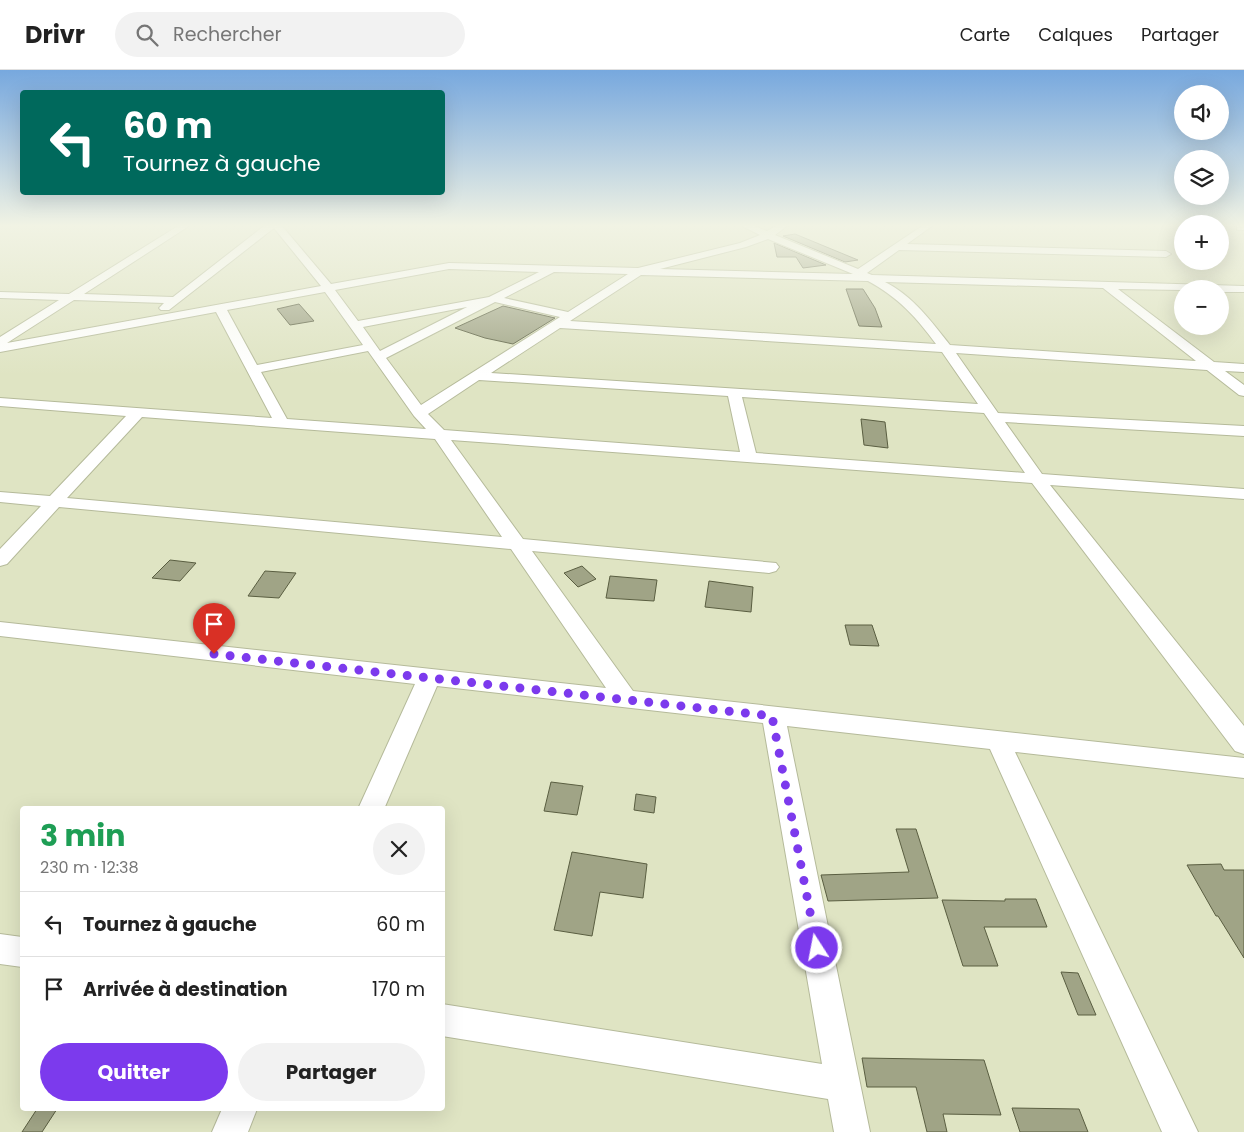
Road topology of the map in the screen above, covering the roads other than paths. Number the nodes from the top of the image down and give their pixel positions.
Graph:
1 (106, 276) edge
2 (206, 276) edge
3 (318, 276) edge
4 (396, 276) edge
5 (541, 276) edge
6 (633, 276) edge
7 (865, 276) edge
8 (878, 276) edge
9 (1106, 285) junction
10 (1174, 287) edge
11 (328, 288) junction
12 (1229, 289) edge
13 (1244, 289) edge
14 (1229, 293) edge
15 (0, 295) edge
16 (1244, 296) edge
17 (72, 297) junction
18 (494, 299) junction
19 (174, 300) junction
20 (220, 308) junction
21 (570, 316) junction
22 (148, 321) junction
23 (557, 324) junction
24 (355, 325) junction
25 (0, 342) edge
26 (0, 348) edge
27 (947, 350) junction
28 (375, 352) junction
29 (1211, 366) junction
30 (1244, 368) edge
31 (253, 370) junction
32 (477, 376) junction
33 (1244, 392) edge
34 (734, 393) junction
35 (0, 402) edge
36 (138, 412) junction
37 (419, 413) junction
38 (991, 413) junction
39 (282, 423) junction
40 (1244, 431) edge
41 (439, 434) junction
42 (749, 457) junction
43 (1036, 479) junction
44 (1244, 494) edge
45 (0, 497) edge
46 (54, 502) junction
47 (516, 544) junction
48 (0, 560) edge
49 (769, 567) dead end
50 (0, 630) edge
51 (429, 678) junction
52 (627, 700) junction
53 (772, 716) junction
54 (998, 741) junction
55 (1244, 744) edge
56 (1244, 768) edge
57 (373, 806) edge
58 (0, 949) edge
59 (20, 952) edge
60 (445, 1020) edge
61 (843, 1084) junction
62 (239, 1111) edge
63 (230, 1132) edge
64 (852, 1132) edge
65 (1180, 1132) edge

1 - 17 street
2 - 19 street
3 - 11 street
4 - 11 street
5 - 18 street
6 - 21 street
7 - 27 street
8 - 9 street
9 - 10 street
9 - 29 street
11 - 20 street
11 - 24 street
12 - 13 street
14 - 16 street
15 - 17 street
17 - 19 street
17 - 25 street
18 - 21 street
18 - 24 street
18 - 28 street
19 - 22 street
20 - 22 street
20 - 31 street
21 - 23 street
22 - 26 street
23 - 27 street
23 - 32 street
24 - 28 street
27 - 29 street
27 - 38 street
28 - 31 street
28 - 37 street
29 - 30 street
29 - 33 street
31 - 39 street
32 - 34 street
32 - 37 street
34 - 38 street
34 - 42 street
35 - 36 street
36 - 39 street
36 - 46 street
37 - 41 street
38 - 40 street
38 - 43 street
39 - 41 street
41 - 42 street
41 - 47 street
42 - 43 street
43 - 44 street
43 - 55 street
45 - 46 street
46 - 47 street
46 - 48 street
47 - 49 street
47 - 52 street
50 - 51 street
51 - 52 street
51 - 57 street
52 - 53 street
53 - 54 street
53 - 61 street
54 - 56 street
54 - 65 street
58 - 59 street
60 - 61 street
61 - 64 street
62 - 63 street

